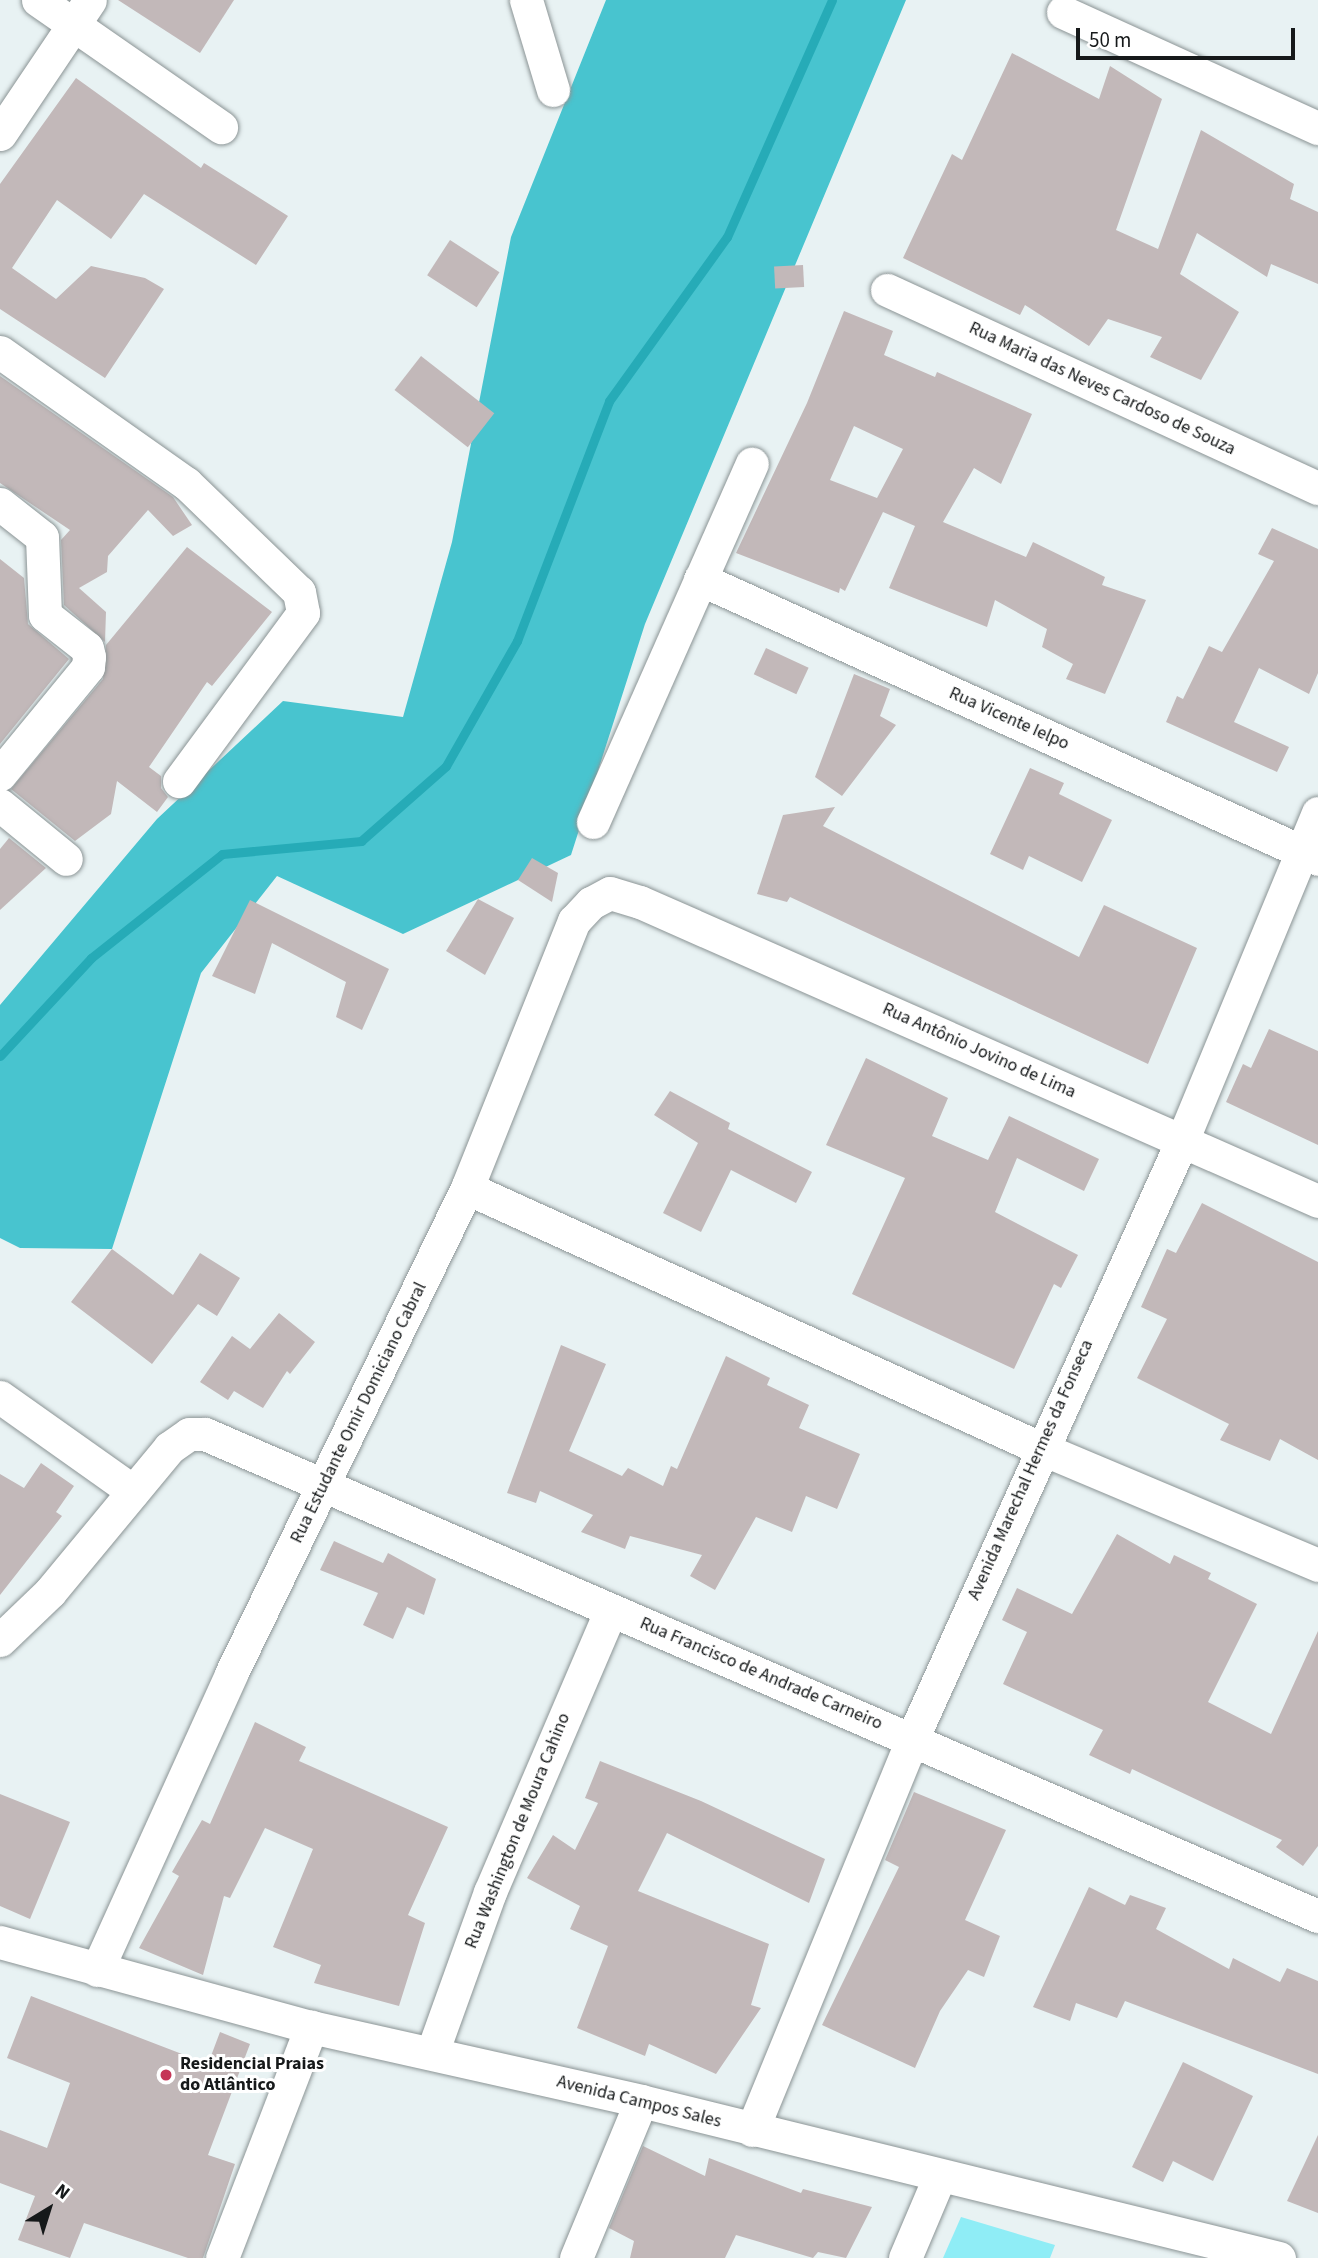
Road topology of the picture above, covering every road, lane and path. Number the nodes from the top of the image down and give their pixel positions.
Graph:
1 (38, 0) edge
2 (526, 0) edge
3 (83, 12) edge
4 (1063, 12) dead end
5 (553, 90) dead end
6 (221, 127) dead end
7 (1318, 128) edge
8 (0, 134) edge
9 (887, 290) dead end
10 (0, 352) edge
11 (752, 464) dead end
12 (1318, 488) edge
13 (0, 504) edge
14 (700, 579) junction
15 (0, 774) edge
16 (178, 781) dead end
17 (0, 805) edge
18 (1318, 813) edge
19 (593, 821) dead end
20 (1310, 855) edge
21 (66, 859) dead end
22 (639, 902) joint
23 (1182, 1141) junction
24 (467, 1188) junction
25 (1318, 1201) edge
26 (0, 1397) edge
27 (1040, 1448) junction
28 (324, 1485) junction
29 (133, 1491) junction
30 (1318, 1564) edge
31 (610, 1612) junction
32 (0, 1640) edge
33 (913, 1737) junction
34 (1318, 1916) edge
35 (2, 1947) edge
36 (97, 1970) junction
37 (312, 2027) junction
38 (432, 2053) junction
39 (642, 2101) junction
40 (752, 2130) junction
41 (939, 2178) junction
42 (1243, 2254) edge
43 (222, 2258) edge
44 (576, 2258) edge
45 (905, 2258) edge
46 (1279, 2258) edge

1 - 3 street
2 - 5 street
3 - 6 street
3 - 8 street
4 - 7 street
9 - 12 street, Rua Maria das Neves Cardoso de Souza
10 - 16 street
11 - 14 street
13 - 15 street
14 - 19 street
14 - 20 street, Rua Vicente Ielpo
17 - 21 street
18 - 20 street, Avenida Marechal Hermes da Fonseca
20 - 23 street, Avenida Marechal Hermes da Fonseca
22 - 23 street, Rua Antônio Jovino de Lima
22 - 24 street, Rua Estudante Omir Domiciano Cabral
23 - 25 street, Rua Antônio Jovino de Lima
23 - 27 street, Avenida Marechal Hermes da Fonseca
24 - 27 street
24 - 28 street, Rua Estudante Omir Domiciano Cabral
26 - 29 street
27 - 30 street
27 - 33 street, Avenida Marechal Hermes da Fonseca
28 - 29 street, Rua Francisco de Andrade Carneiro
28 - 31 street, Rua Francisco de Andrade Carneiro
28 - 36 street, Rua Estudante Omir Domiciano Cabral
29 - 32 street
31 - 33 street, Rua Francisco de Andrade Carneiro
31 - 38 street, Rua Washington de Moura Cahino
33 - 34 street, Rua Francisco de Andrade Carneiro
33 - 40 street, Avenida Marechal Hermes da Fonseca
35 - 36 street, Avenida Campos Sales
36 - 37 street, Avenida Campos Sales
37 - 38 street, Avenida Campos Sales
37 - 43 street
38 - 39 street, Avenida Campos Sales
39 - 40 street, Avenida Campos Sales
39 - 44 street
40 - 41 street, Avenida Campos Sales
41 - 42 street, Avenida Campos Sales
41 - 45 street
42 - 46 street, Avenida Campos Sales

